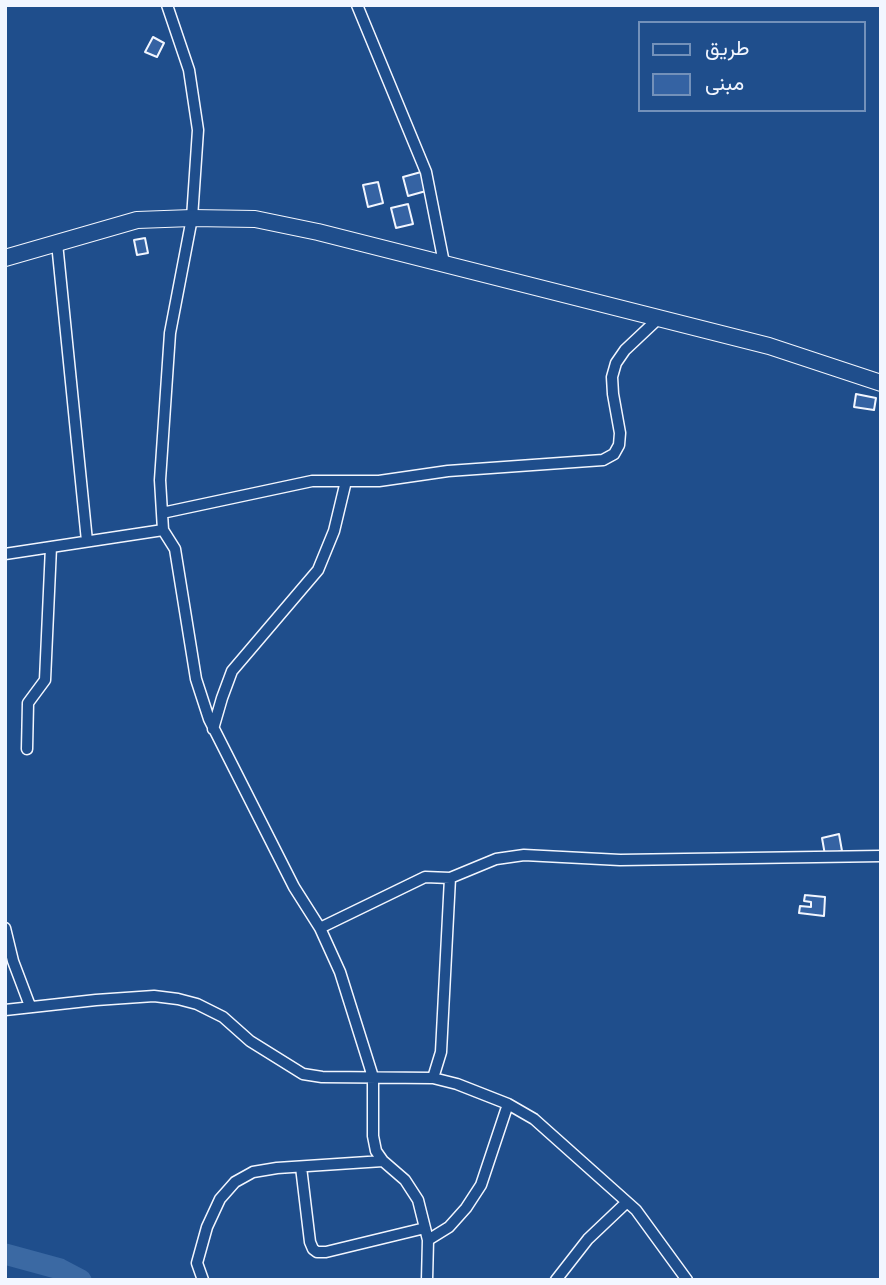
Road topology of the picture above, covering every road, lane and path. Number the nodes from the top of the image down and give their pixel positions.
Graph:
1 (167, 5) edge
2 (357, 5) edge
3 (192, 218) junction
4 (57, 243) junction
5 (5, 258) edge
6 (444, 263) junction
7 (659, 318) junction
8 (881, 383) edge
9 (346, 481) junction
10 (162, 513) junction
11 (163, 530) junction
12 (87, 541) junction
13 (51, 547) junction
14 (5, 554) edge
15 (213, 729) junction
16 (27, 749) dead end
17 (881, 856) edge
18 (450, 878) junction
19 (5, 928) edge
20 (320, 928) junction
21 (30, 1006) junction
22 (5, 1010) edge
23 (373, 1077) junction
24 (433, 1078) junction
25 (508, 1104) junction
26 (383, 1161) junction
27 (301, 1167) junction
28 (626, 1202) junction
29 (425, 1228) junction
30 (428, 1240) junction
31 (203, 1280) edge
32 (426, 1280) edge
33 (556, 1280) edge
34 (687, 1280) edge

1 - 3 street
2 - 6 street
3 - 4 street
3 - 6 street
3 - 10 street
4 - 5 street
4 - 12 street
6 - 7 street
7 - 8 street
7 - 9 street
9 - 10 street
9 - 15 street
10 - 11 street
11 - 12 street
11 - 15 street
12 - 13 street
13 - 14 street
13 - 16 street
15 - 20 street
17 - 18 street
18 - 20 street
18 - 24 street
19 - 21 street
20 - 23 street
21 - 22 street
21 - 23 street
23 - 24 street
23 - 26 street
24 - 25 street
25 - 28 street
25 - 30 street
26 - 27 street
26 - 29 street
27 - 29 street
27 - 31 street
28 - 33 street
28 - 34 street
29 - 30 street
30 - 32 street

